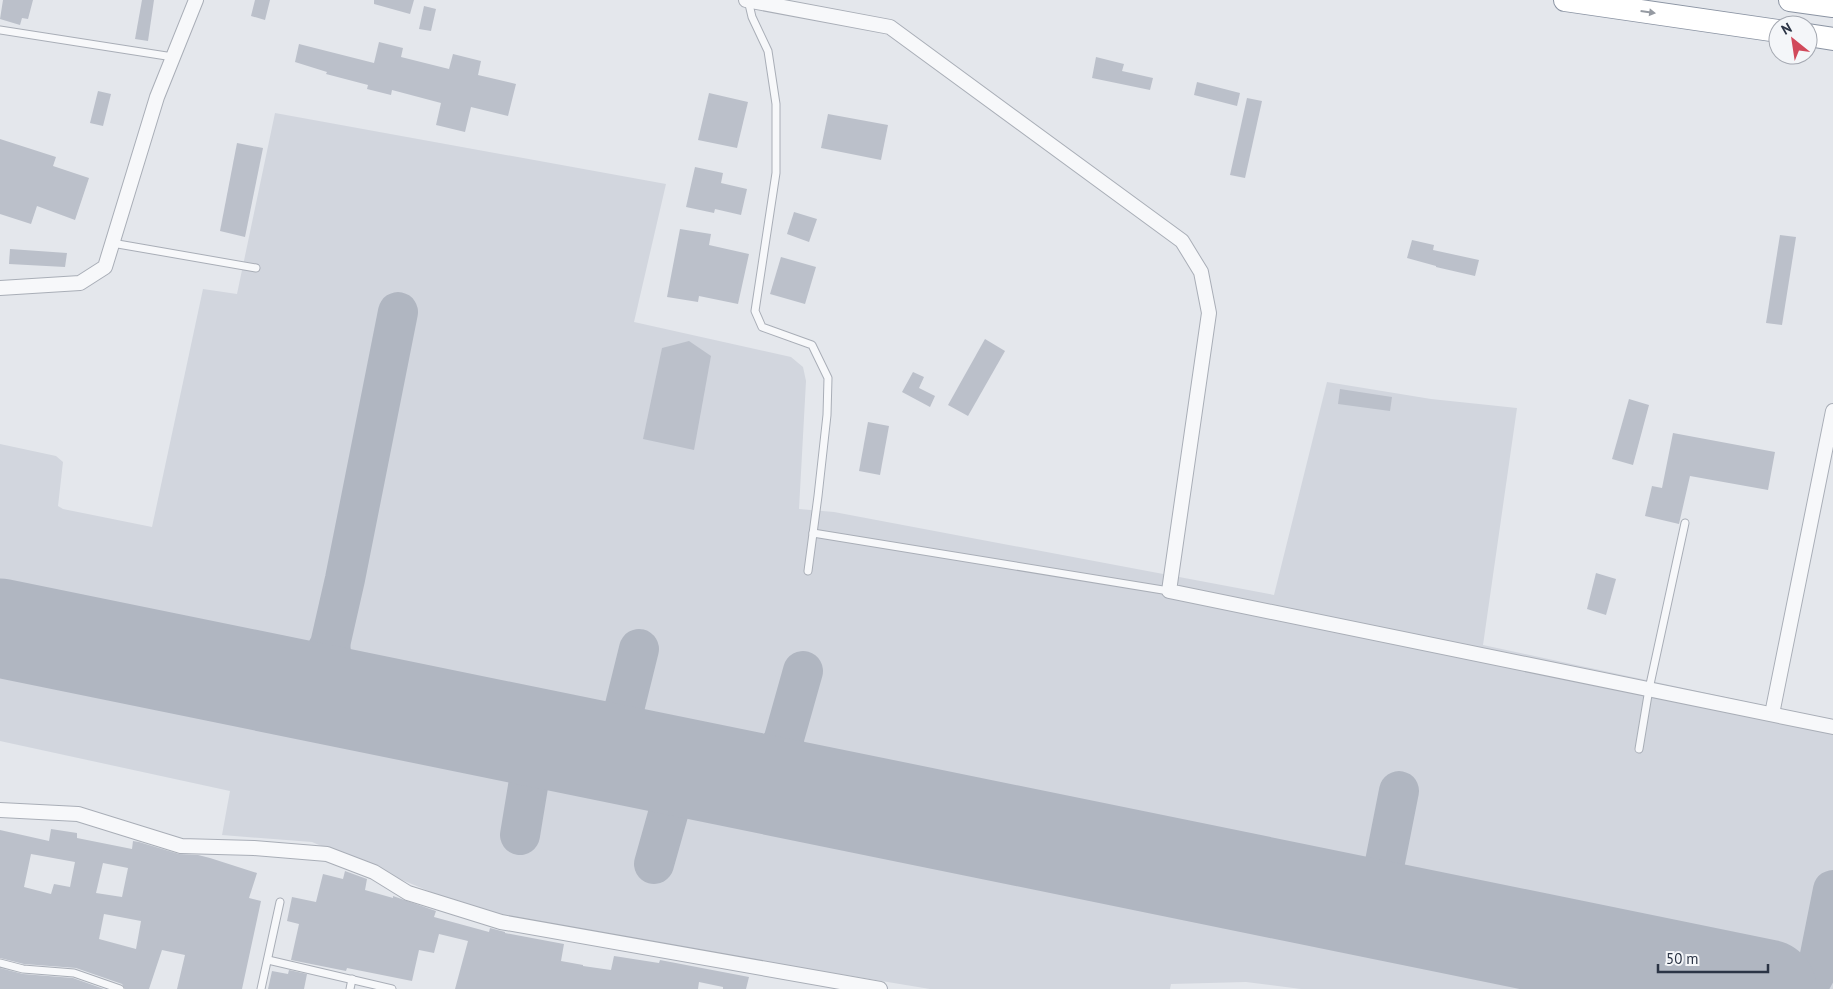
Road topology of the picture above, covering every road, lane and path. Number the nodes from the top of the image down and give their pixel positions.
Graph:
1 (196, 0) edge
2 (747, 0) edge
3 (1565, 0) edge
4 (1790, 0) edge
5 (1833, 6) edge
6 (0, 30) edge
7 (1768, 30) edge
8 (1818, 37) edge
9 (1833, 39) edge
10 (173, 57) junction
11 (112, 243) junction
12 (256, 268) dead end
13 (0, 288) edge
14 (1833, 412) edge
15 (1685, 523) dead end
16 (813, 533) junction
17 (808, 571) dead end
18 (1168, 591) junction
19 (1649, 689) junction
20 (1772, 714) junction
21 (1833, 727) edge
22 (1639, 749) dead end
23 (0, 810) edge
24 (280, 902) dead end
25 (268, 960) junction
26 (0, 963) edge
27 (352, 980) junction
28 (120, 989) edge
29 (261, 989) edge
30 (350, 989) edge
31 (392, 989) edge
32 (880, 989) edge

1 - 10 street
2 - 16 lane
2 - 18 street
3 -> 7 highway
4 - 5 highway
6 - 10 lane
8 - 9 highway
10 - 11 street
11 - 12 lane
11 - 13 street
14 - 20 street
15 - 19 lane
16 - 17 lane
16 - 18 lane
18 - 19 street
19 - 20 street
19 - 22 lane
20 - 21 street
23 - 32 street
24 - 25 lane
25 - 27 lane
25 - 29 lane
26 - 28 lane
27 - 30 lane
27 - 31 lane

